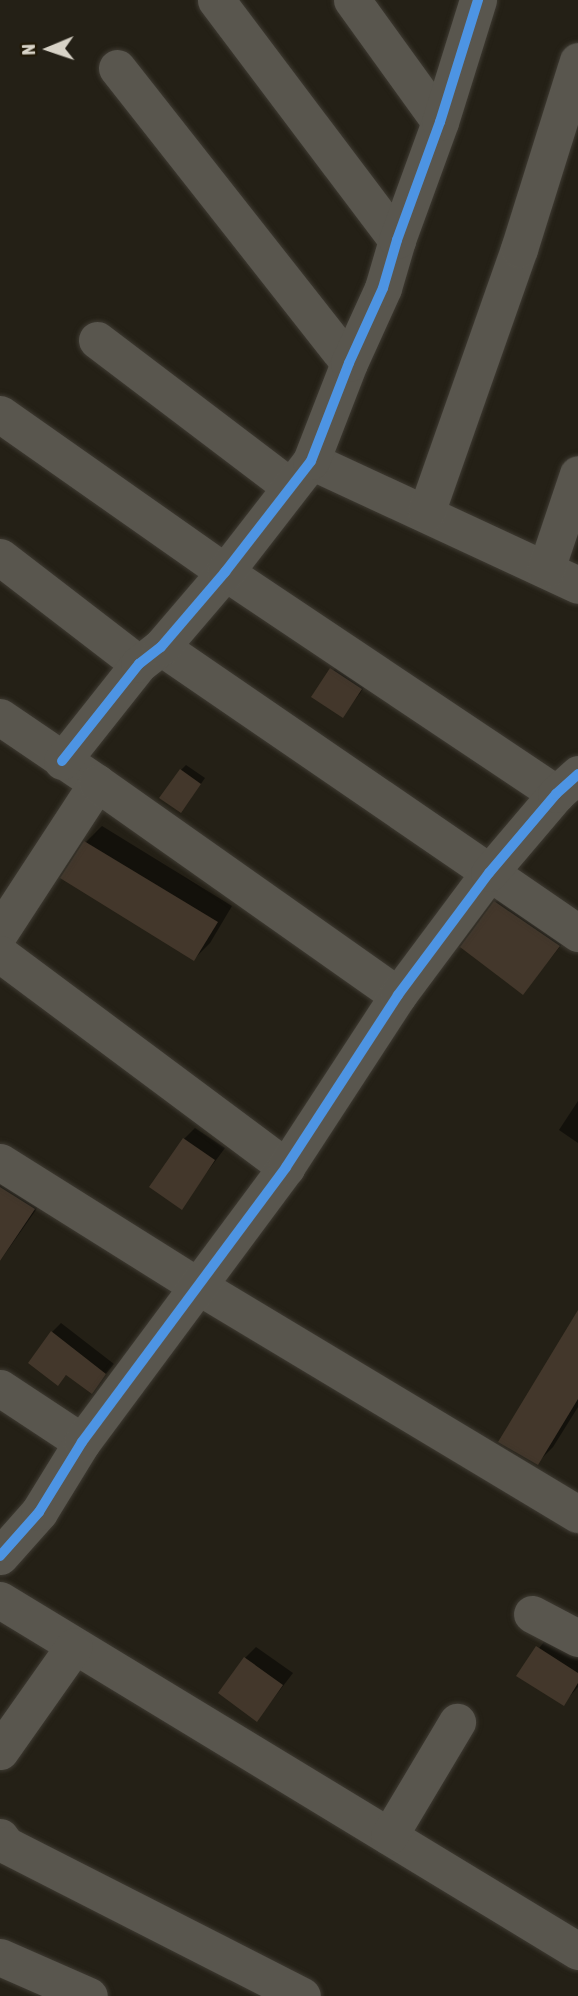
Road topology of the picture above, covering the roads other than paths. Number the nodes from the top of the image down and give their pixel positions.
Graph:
1 (216, 0) edge
2 (352, 0) edge
3 (478, 0) edge
4 (578, 61) edge
5 (117, 68) dead end
6 (440, 122) junction
7 (397, 240) junction
8 (97, 340) dead end
9 (349, 363) junction
10 (0, 414) edge
11 (300, 474) junction
12 (578, 474) edge
13 (426, 513) junction
14 (0, 557) edge
15 (546, 569) junction
16 (225, 572) junction
17 (578, 585) edge
18 (150, 655) junction
19 (0, 718) edge
20 (62, 761) junction
21 (97, 783) junction
22 (567, 784) edge
23 (489, 873) junction
24 (0, 932) edge
25 (578, 933) edge
26 (0, 954) edge
27 (398, 995) junction
28 (0, 1162) edge
29 (286, 1167) junction
30 (198, 1286) junction
31 (0, 1388) edge
32 (82, 1442) junction
33 (578, 1514) edge
34 (0, 1556) edge
35 (0, 1600) edge
36 (532, 1614) dead end
37 (578, 1638) edge
38 (74, 1646) junction
39 (457, 1722) dead end
40 (0, 1751) edge
41 (389, 1836) junction
42 (0, 1837) edge
43 (578, 1951) edge
44 (0, 1957) edge
45 (89, 1996) edge
46 (302, 1996) edge

1 - 7 street
2 - 6 street
3 - 6 street
4 - 13 street
5 - 9 street
6 - 7 street
7 - 9 street
8 - 11 street
9 - 11 street
10 - 16 street
11 - 13 street
11 - 16 street
12 - 15 street
13 - 15 street
14 - 18 street
15 - 17 street
16 - 18 street
16 - 22 street
18 - 20 street
18 - 23 street
19 - 20 street
20 - 21 street
21 - 24 street
21 - 27 street
22 - 23 street
23 - 25 street
23 - 27 street
26 - 29 street
27 - 29 street
28 - 30 street
29 - 30 street
30 - 32 street
30 - 33 street
31 - 32 street
32 - 34 street
35 - 38 street
36 - 37 street
38 - 40 street
38 - 41 street
39 - 41 street
41 - 43 street
42 - 46 street
44 - 45 street

